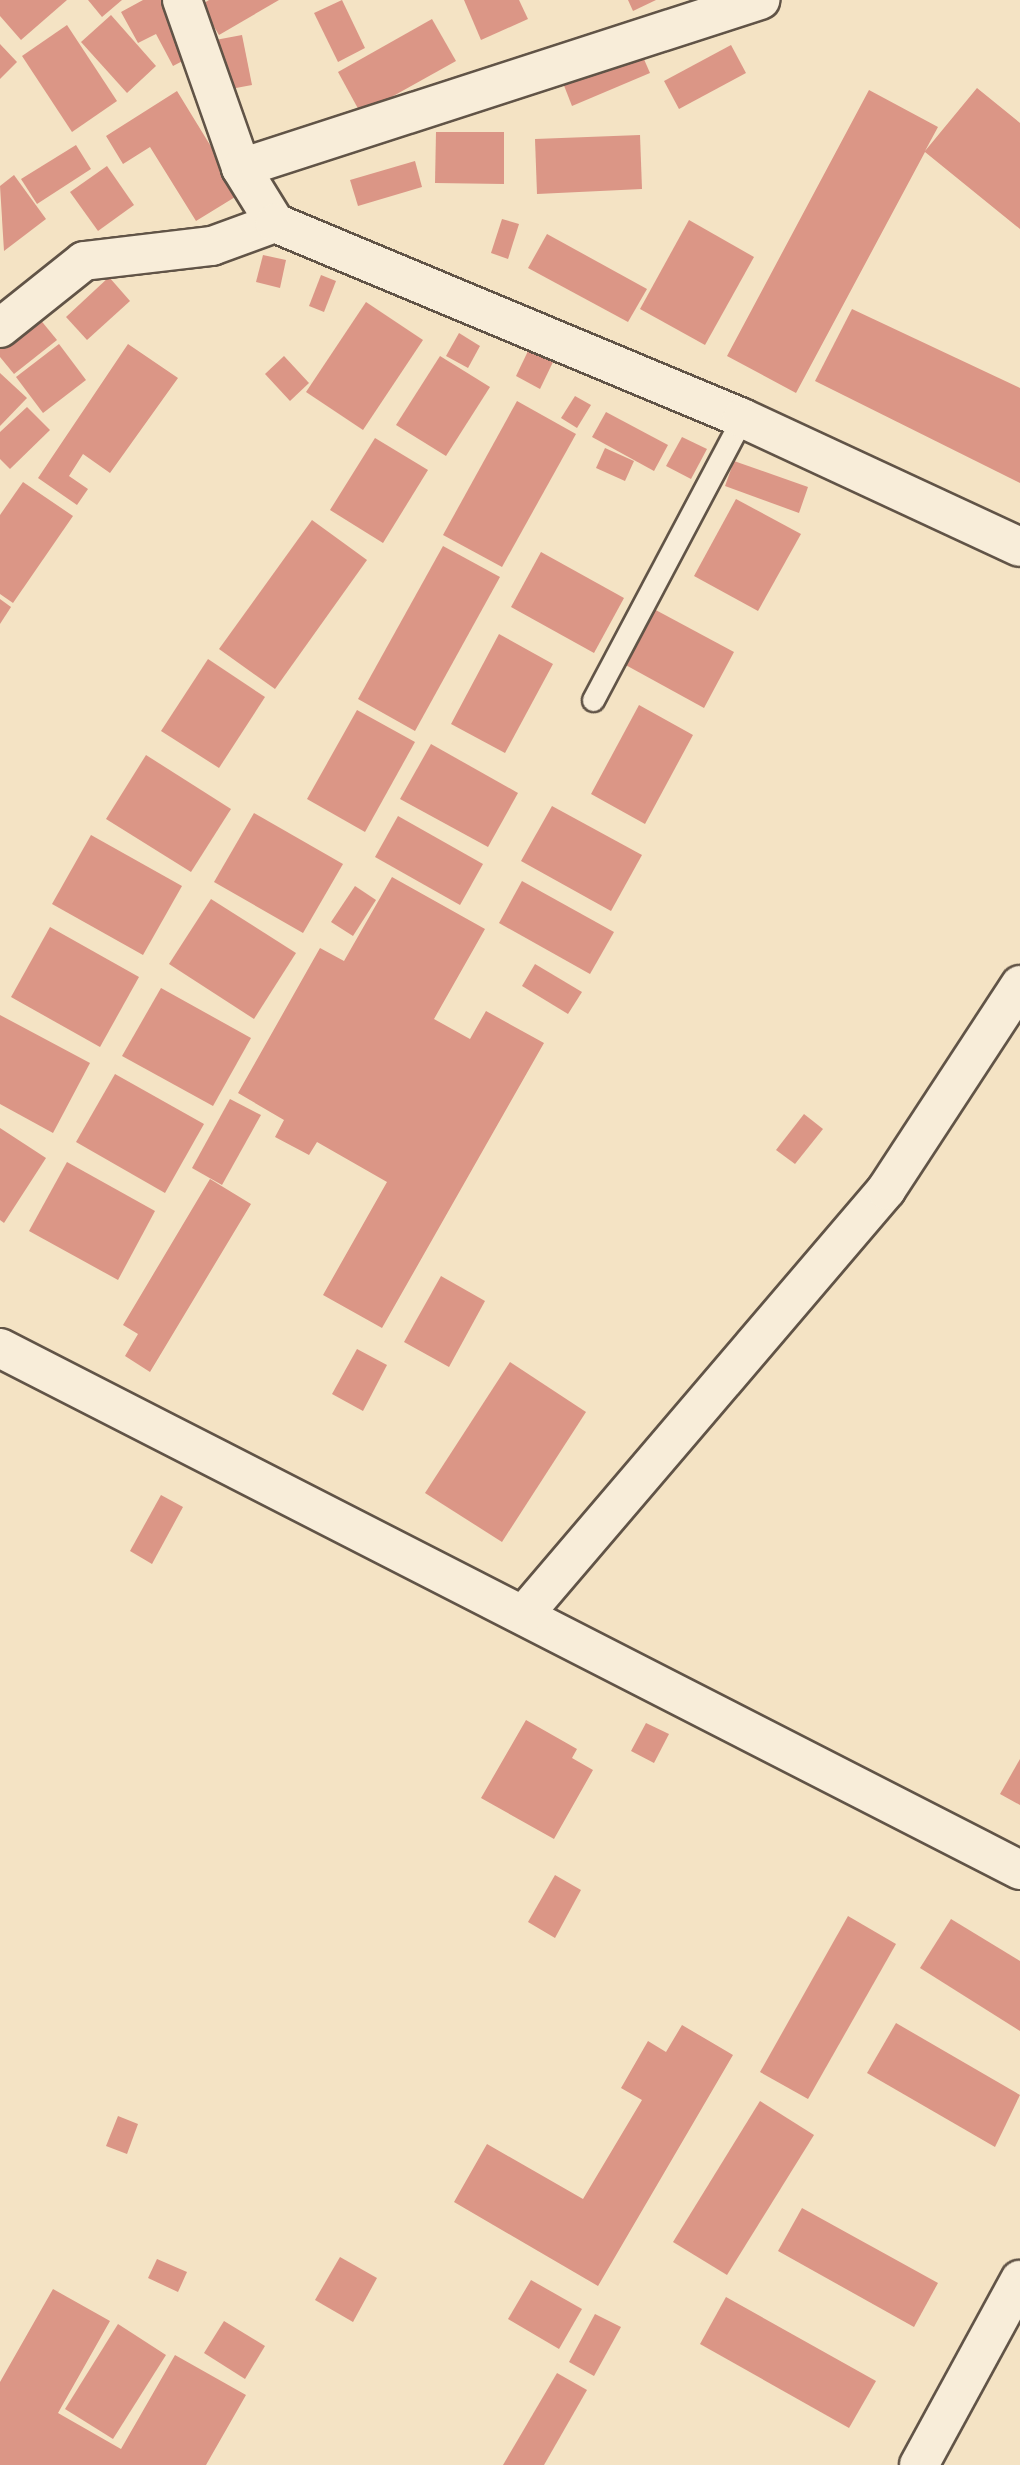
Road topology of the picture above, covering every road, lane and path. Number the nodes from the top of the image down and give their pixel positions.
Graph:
1 (182, 0) edge
2 (760, 0) edge
3 (241, 168) junction
4 (275, 223) junction
5 (0, 328) edge
6 (742, 418) junction
7 (1020, 547) edge
8 (593, 699) dead end
9 (1020, 985) edge
10 (0, 1348) edge
11 (526, 1612) junction
12 (1020, 1870) edge
13 (1020, 2280) edge
14 (919, 2465) edge

1 - 3 street
2 - 3 street
3 - 4 street
4 - 5 street
4 - 6 street
6 - 7 street
6 - 8 lane
9 - 11 street
10 - 11 street
11 - 12 street
13 - 14 street

